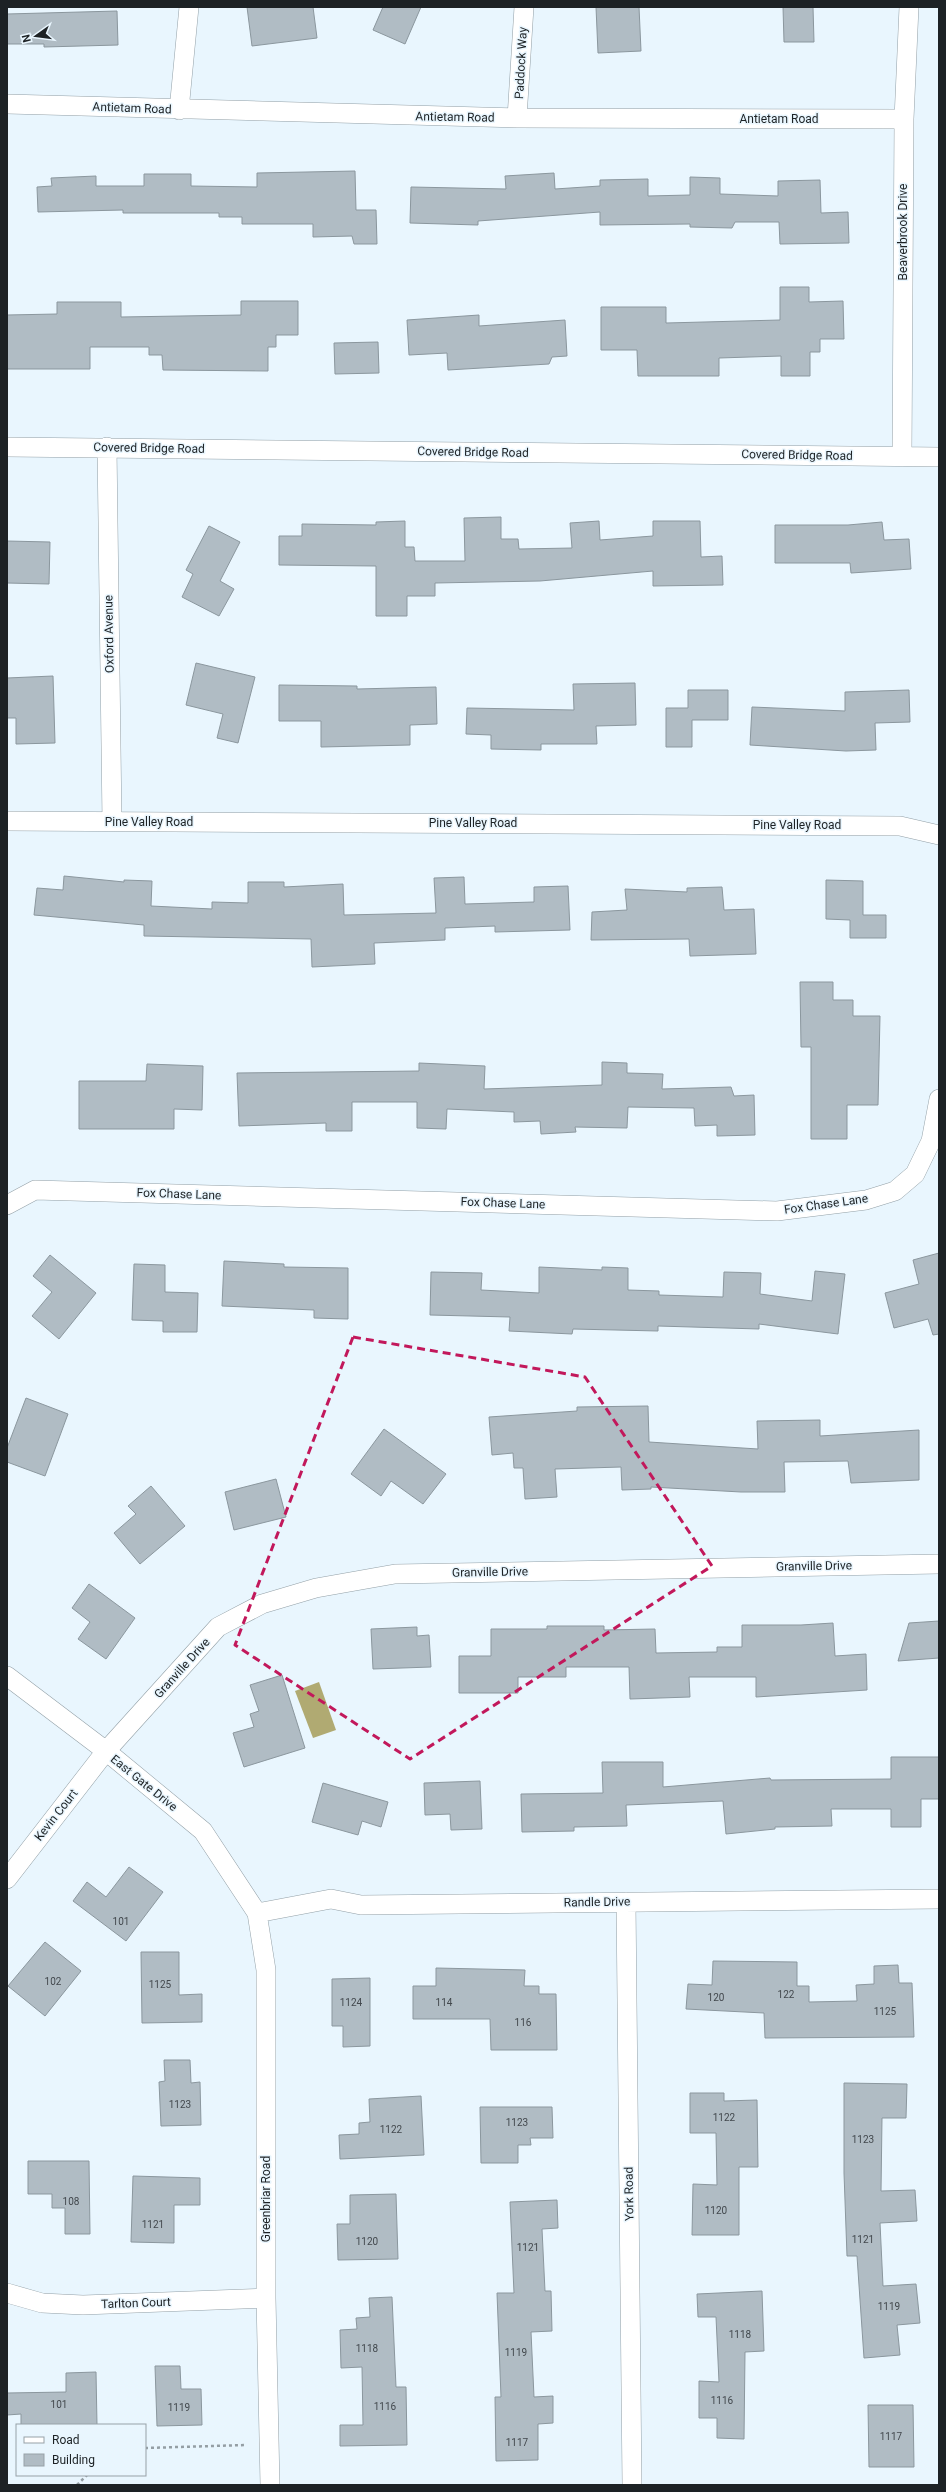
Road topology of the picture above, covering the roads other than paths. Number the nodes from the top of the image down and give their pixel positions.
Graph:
1 (189, 7) edge
2 (524, 7) edge
3 (908, 7) edge
4 (7, 104) edge
5 (179, 110) junction
6 (517, 118) junction
7 (904, 119) junction
8 (7, 447) edge
9 (107, 447) junction
10 (902, 457) junction
11 (939, 457) edge
12 (7, 821) edge
13 (112, 821) junction
14 (939, 835) edge
15 (939, 1099) edge
16 (7, 1205) edge
17 (939, 1564) edge
18 (7, 1676) edge
19 (106, 1751) junction
20 (7, 1879) edge
21 (939, 1899) edge
22 (626, 1902) junction
23 (258, 1913) junction
24 (7, 2294) edge
25 (266, 2298) junction
26 (270, 2485) edge
27 (632, 2485) edge

1 - 5 street
2 - 6 street, Paddock Way
3 - 7 street, Beaverbrook Drive
4 - 5 street, Antietam Road
5 - 6 street, Antietam Road
6 - 7 street, Antietam Road
7 - 10 street, Beaverbrook Drive
8 - 9 street, Covered Bridge Road
9 - 10 street, Covered Bridge Road
9 - 13 street, Oxford Avenue
10 - 11 street, Covered Bridge Road
12 - 13 street, Pine Valley Road
13 - 14 street, Pine Valley Road
15 - 16 street, Fox Chase Lane
17 - 19 street, Granville Drive
18 - 19 street, East Gate Drive
19 - 20 street, Kevin Court
19 - 23 street, East Gate Drive
21 - 22 street, Randle Drive
22 - 23 street, Randle Drive
22 - 27 street, York Road
23 - 25 street, Greenbriar Road
24 - 25 street, Tarlton Court
25 - 26 street, Greenbriar Road

